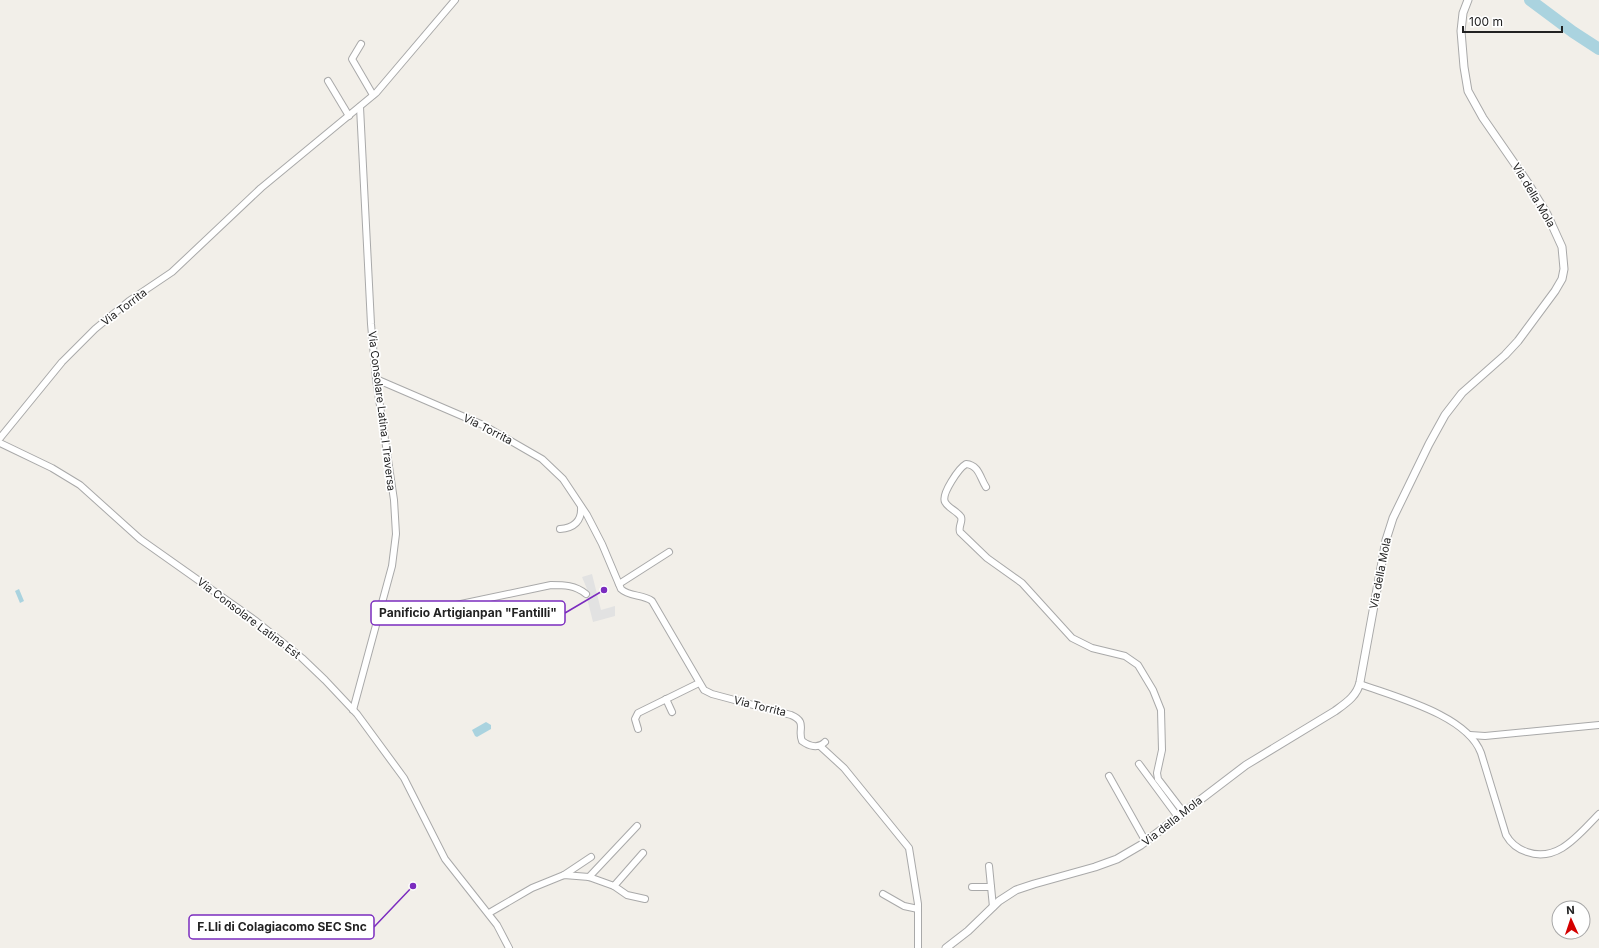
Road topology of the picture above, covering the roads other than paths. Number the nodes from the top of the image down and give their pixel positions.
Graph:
1 (455, 0) edge
2 (1468, 0) edge
3 (361, 44) dead end
4 (328, 82) dead end
5 (373, 95) junction
6 (360, 107) junction
7 (349, 116) junction
8 (376, 379) junction
9 (0, 438) edge
10 (0, 443) edge
11 (986, 487) dead end
12 (580, 505) junction
13 (560, 529) dead end
14 (669, 552) dead end
15 (619, 584) junction
16 (586, 594) dead end
17 (380, 612) junction
18 (699, 683) junction
19 (1360, 684) junction
20 (666, 699) junction
21 (353, 710) junction
22 (672, 712) dead end
23 (1599, 726) edge
24 (638, 729) dead end
25 (1470, 735) junction
26 (1139, 764) dead end
27 (1109, 776) dead end
28 (1599, 814) edge
29 (1181, 815) junction
30 (637, 826) dead end
31 (1146, 842) junction
32 (643, 853) dead end
33 (591, 857) dead end
34 (988, 866) dead end
35 (564, 876) junction
36 (590, 876) junction
37 (614, 886) junction
38 (972, 887) dead end
39 (991, 887) junction
40 (883, 894) dead end
41 (645, 898) dead end
42 (993, 907) junction
43 (918, 909) junction
44 (489, 913) junction
45 (509, 948) edge
46 (918, 948) edge
47 (946, 948) edge

1 - 5 street, Via Torrita
2 - 19 street, Via della Mola
3 - 5 street
4 - 7 street
5 - 6 street, Via Torrita
6 - 7 street, Via Torrita
6 - 8 street, Via Consolare Latina I Traversa
7 - 9 street, Via Torrita
8 - 12 street, Via Torrita
8 - 17 street, Via Consolare Latina I Traversa
10 - 21 street, Via Consolare Latina Est
11 - 29 street
12 - 13 street
12 - 15 street, Via Torrita
14 - 15 street
15 - 18 street, Via Torrita
16 - 17 street
17 - 21 street, Via Consolare Latina I Traversa
18 - 20 street
18 - 43 street, Via Torrita
19 - 25 street
19 - 29 street, Via della Mola
20 - 22 street
20 - 24 street
21 - 44 street, Via Consolare Latina Est
23 - 25 street
25 - 28 street
26 - 29 street
27 - 31 street
29 - 31 street, Via della Mola
30 - 36 street
31 - 42 street, Via della Mola
32 - 37 street
33 - 35 street
34 - 39 street
35 - 36 street
35 - 44 street
36 - 37 street
37 - 41 street
38 - 39 street
39 - 42 street
40 - 43 street
42 - 47 street, Via della Mola
43 - 46 street
44 - 45 street, Via Consolare Latina Est

